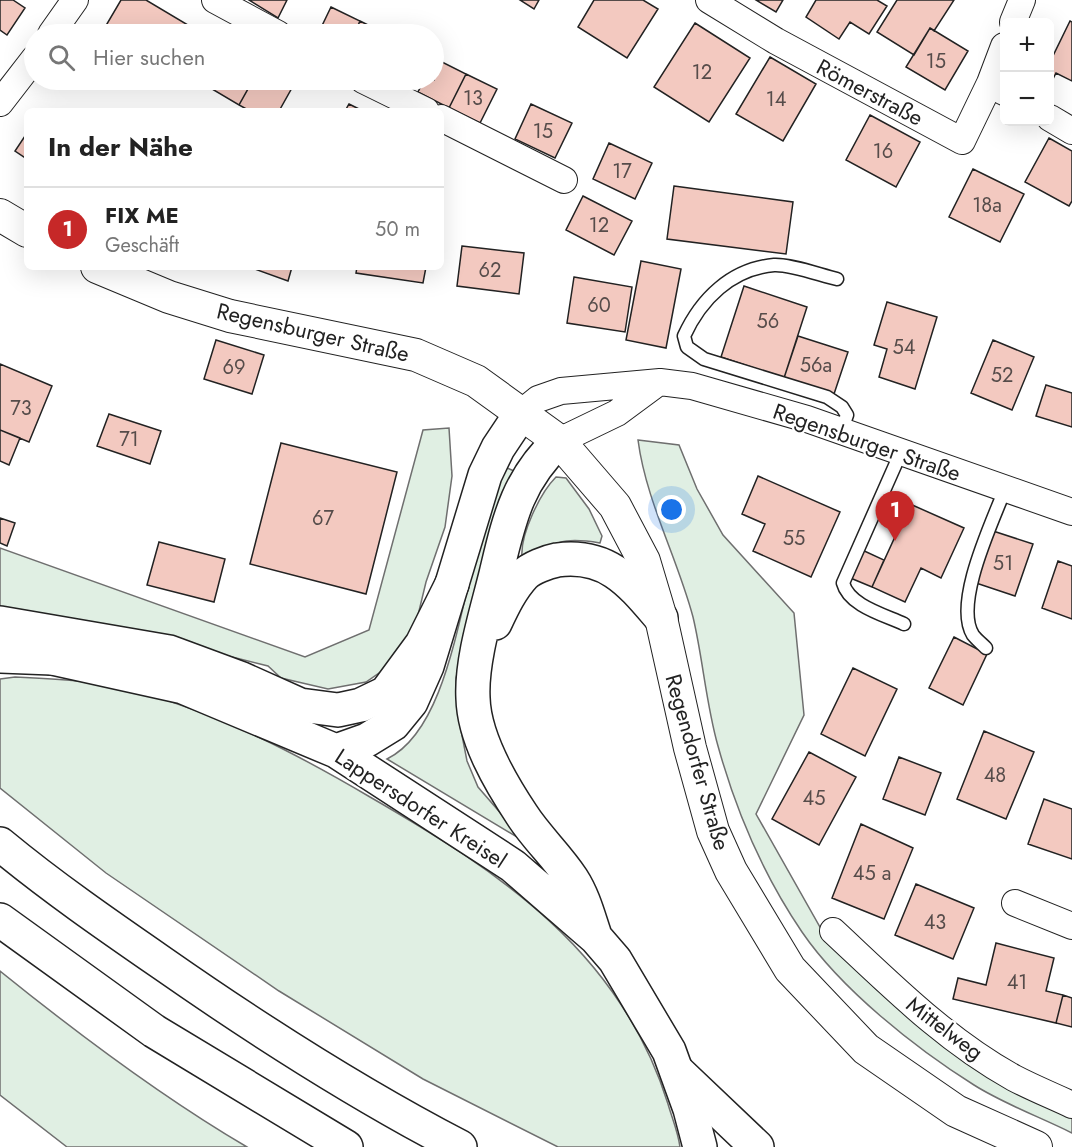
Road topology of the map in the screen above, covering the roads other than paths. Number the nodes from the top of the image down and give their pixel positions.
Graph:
1 (75, 0) edge
2 (215, 0) edge
3 (708, 0) edge
4 (1022, 0) edge
5 (1015, 18) edge
6 (58, 24) edge
7 (259, 24) edge
8 (1000, 71) edge
9 (24, 72) edge
10 (997, 87) edge
11 (383, 90) edge
12 (0, 103) edge
13 (420, 108) edge
14 (444, 120) edge
15 (1054, 120) edge
16 (1072, 131) edge
17 (564, 180) dead end
18 (0, 214) edge
19 (24, 229) edge
20 (104, 270) edge
21 (837, 279) dead end
22 (660, 382) junction
23 (522, 412) junction
24 (841, 432) junction
25 (559, 441) junction
26 (901, 452) junction
27 (1005, 489) junction
28 (1072, 512) edge
29 (452, 584) junction
30 (661, 618) junction
31 (0, 623) edge
32 (904, 624) dead end
33 (0, 634) edge
34 (986, 648) dead end
35 (0, 657) edge
36 (52, 658) junction
37 (477, 666) junction
38 (336, 751) junction
39 (0, 844) edge
40 (1015, 903) dead end
41 (0, 920) edge
42 (1072, 926) edge
43 (834, 931) dead end
44 (596, 938) junction
45 (677, 1071) junction
46 (1072, 1105) edge
47 (346, 1147) edge
48 (460, 1147) edge
49 (700, 1147) edge
50 (757, 1147) edge
51 (1036, 1147) edge

1 - 6 street
2 - 7 street
3 - 10 street, Römerstraße
4 - 5 street
8 - 10 street
9 - 12 street
11 - 13 street
14 - 17 street
15 - 16 street
18 - 19 street
20 - 23 street, Regensburger Straße
21 - 24 lane
22 - 23 street, Regensburger Straße
22 - 24 street, Regensburger Straße
22 - 25 street
23 - 25 street, Regensburger Straße
23 - 29 highway
24 - 26 street, Regensburger Straße
25 - 30 street, Regendorfer Straße
25 - 37 highway
26 - 27 street, Regensburger Straße
26 - 32 lane
27 - 28 street, Regensburger Straße
27 - 34 lane
29 - 31 highway
29 - 38 highway
30 - 37 highway
30 - 51 street, Regendorfer Straße
33 - 36 highway
35 - 36 highway, Lappersdorfer Kreisel
36 - 38 highway, Lappersdorfer Kreisel
37 - 44 highway
38 - 44 highway, Lappersdorfer Kreisel
39 - 48 highway
40 - 42 street
41 - 47 highway
43 - 46 street, Mittelweg
44 - 45 highway, Lappersdorfer Kreisel
45 - 49 highway, Lappersdorfer Kreisel
45 - 50 highway

